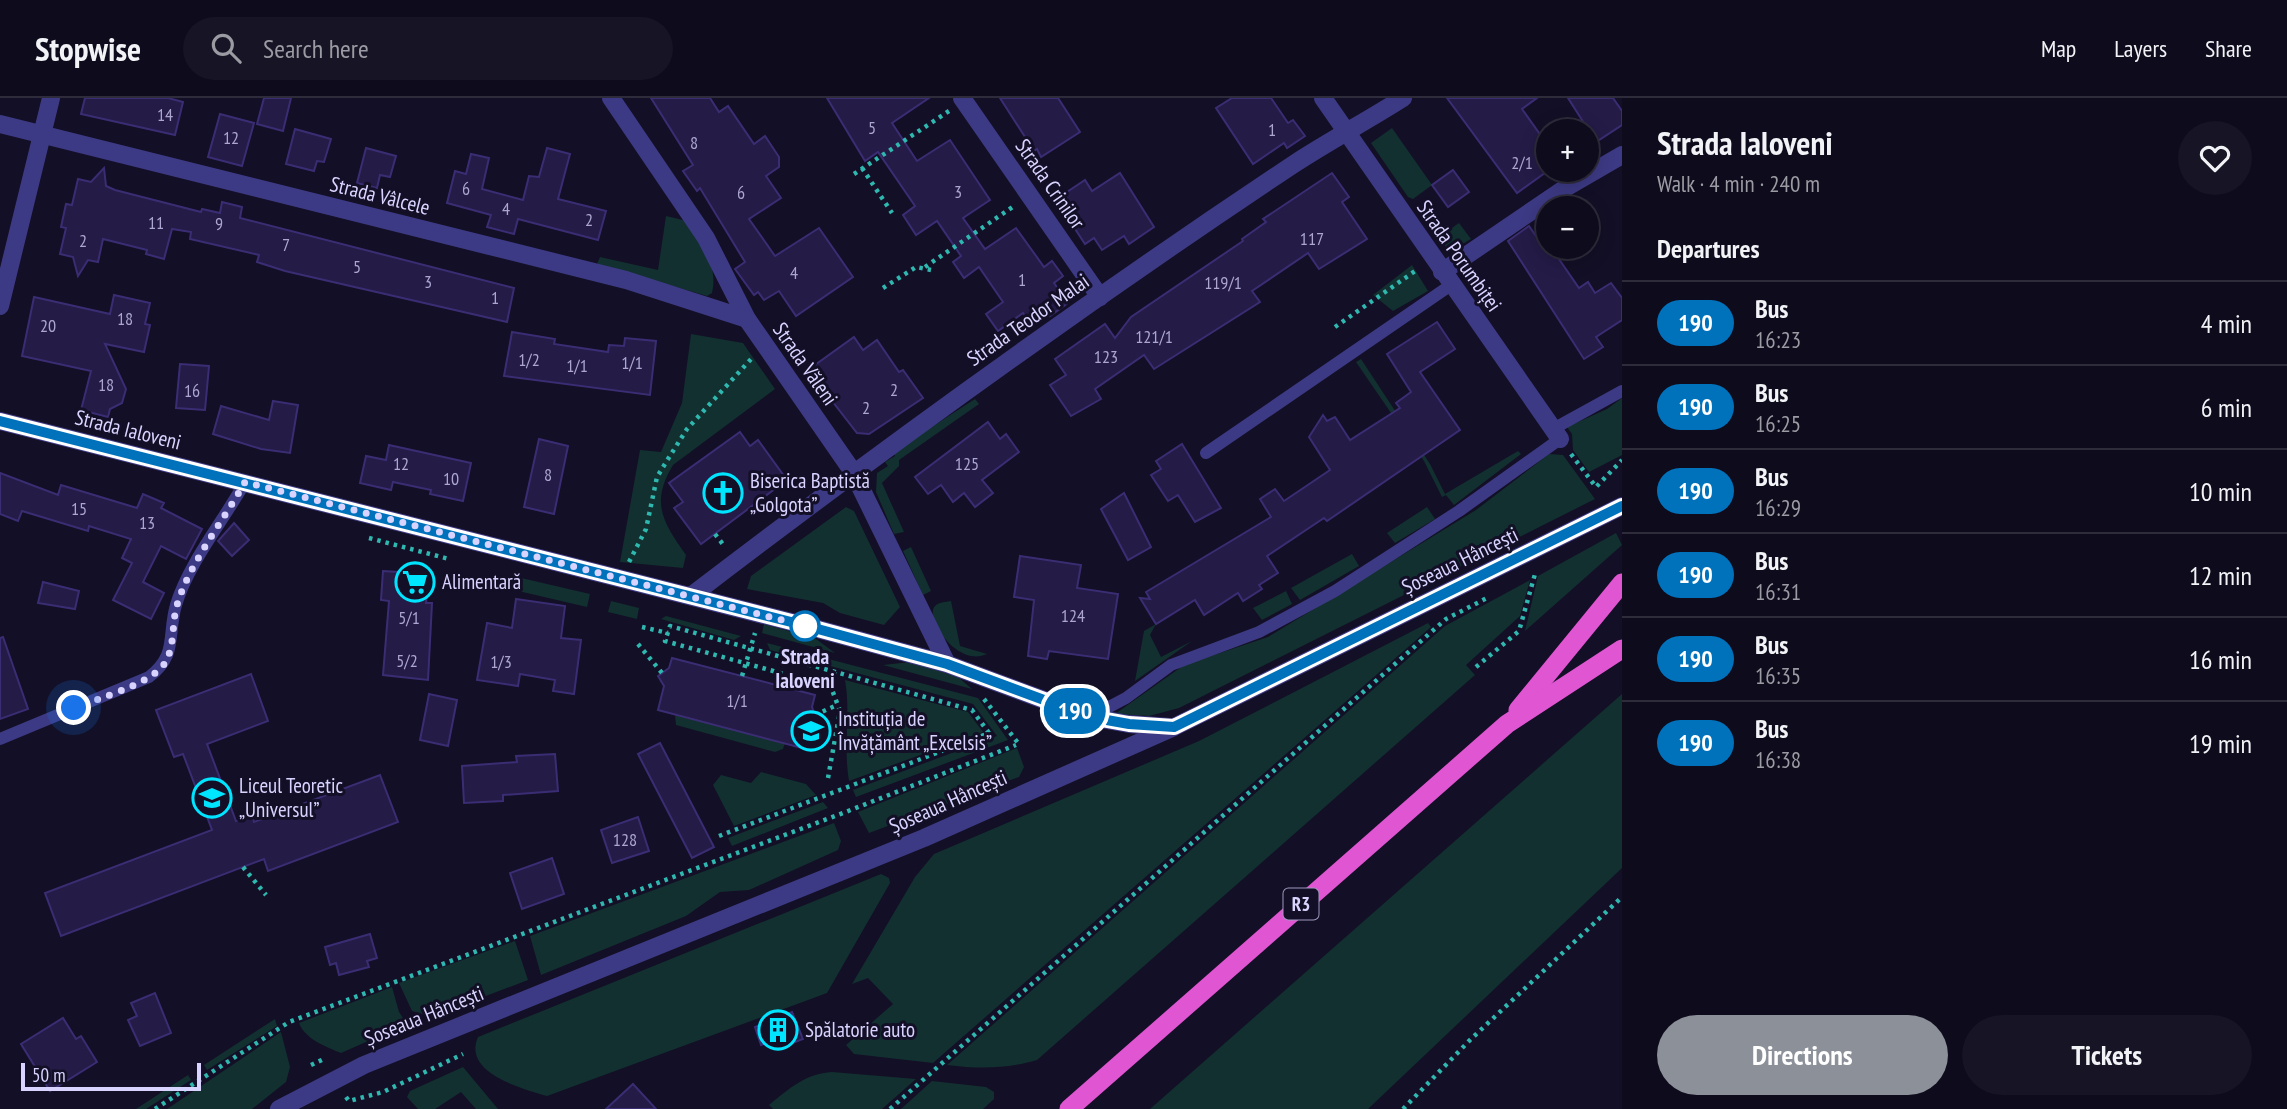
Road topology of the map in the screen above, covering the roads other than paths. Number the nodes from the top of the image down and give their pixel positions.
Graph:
1 (51, 98) edge
2 (611, 98) edge
3 (1323, 98) edge
4 (1403, 98) edge
5 (963, 99) edge
6 (0, 124) edge
7 (42, 134) junction
8 (1347, 134) junction
9 (1622, 155) edge
10 (1442, 272) junction
11 (1100, 297) junction
12 (0, 306) edge
13 (747, 319) junction
14 (1622, 391) edge
15 (0, 421) edge
16 (1556, 434) junction
17 (1206, 453) dead end
18 (853, 472) junction
19 (245, 482) junction
20 (1622, 506) edge
21 (1622, 583) edge
22 (691, 596) junction
23 (1622, 649) edge
24 (947, 664) junction
25 (1090, 717) junction
26 (1507, 724) junction
27 (1174, 727) junction
28 (0, 739) edge
29 (279, 1109) edge
30 (1069, 1109) edge

1 - 7 street
2 - 13 street, Strada Văleni
3 - 8 street, Strada Porumbiței
4 - 8 street, Strada Teodor Malai
5 - 11 street, Strada Crinilor
6 - 7 street, Strada Vâlcele
7 - 12 street
7 - 13 street, Strada Vâlcele
8 - 10 street, Strada Porumbiței
8 - 11 street, Strada Teodor Malai
9 - 10 street
10 - 16 street, Strada Porumbiței
10 - 17 lane
11 - 18 street, Strada Teodor Malai
13 - 18 street, Strada Văleni
14 - 16 lane, Șoseaua Hâncești
15 - 19 street, Strada Ialoveni
16 - 25 lane, Șoseaua Hâncești
18 - 22 street, Strada Teodor Malai
18 - 24 street, Strada Văleni
19 - 22 street, Strada Ialoveni
19 - 28 lane
20 - 27 street, Șoseaua Hâncești
21 - 26 highway, R3
22 - 24 street, Strada Ialoveni
23 - 26 highway, R3
24 - 25 street, Strada Ialoveni
25 - 27 street, Strada Ialoveni
26 - 30 highway, R3
27 - 29 street, Șoseaua Hâncești

